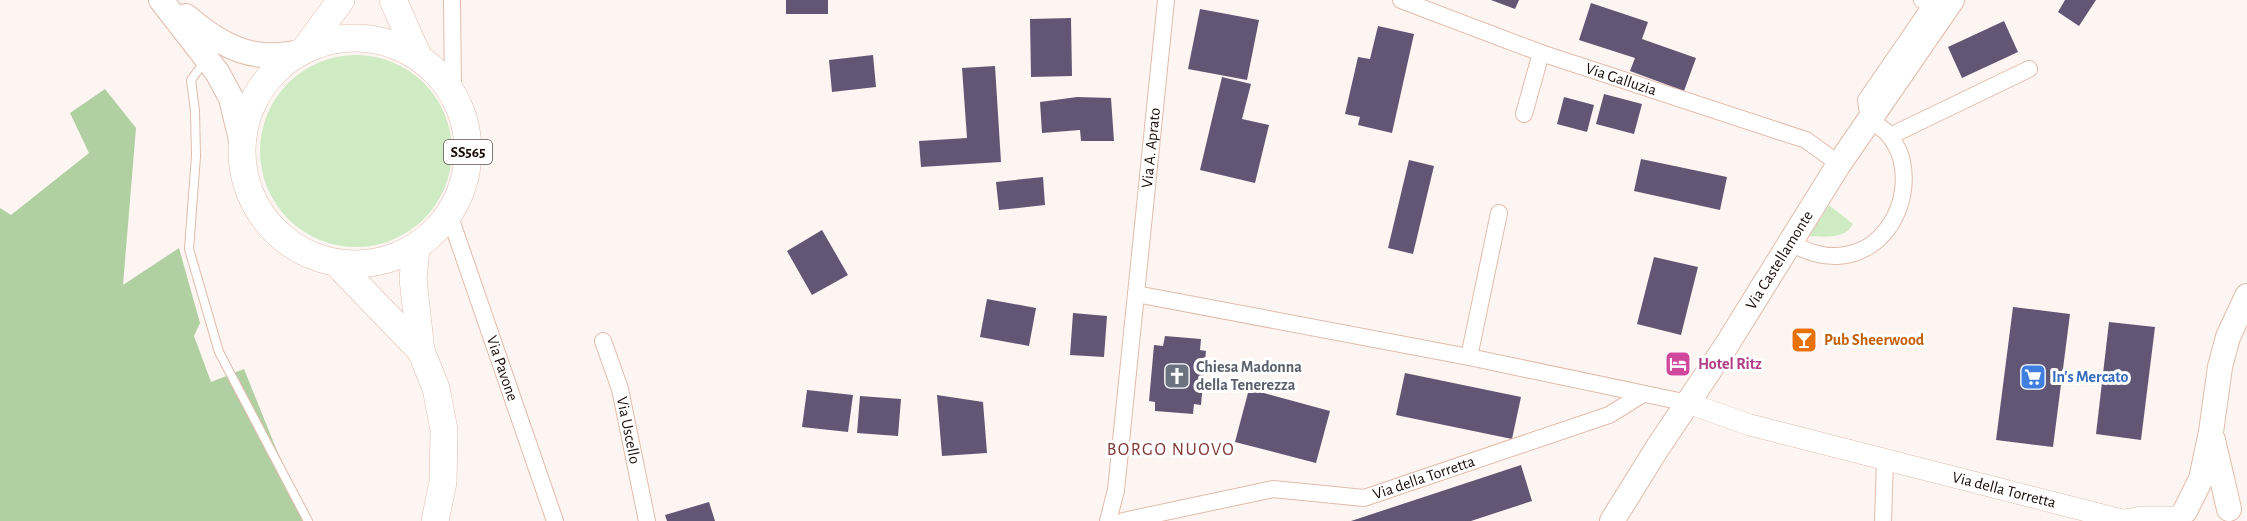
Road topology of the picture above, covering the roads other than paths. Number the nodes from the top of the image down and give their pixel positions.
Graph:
1 (160, 0) edge
2 (167, 0) edge
3 (341, 0) edge
4 (393, 0) edge
5 (452, 0) edge
6 (1166, 0) edge
7 (1401, 0) edge
8 (1935, 2) edge
9 (302, 51) junction
10 (1541, 53) junction
11 (417, 54) junction
12 (207, 58) junction
13 (2029, 69) dead end
14 (453, 90) junction
15 (1524, 114) dead end
16 (1870, 118) junction
17 (1890, 136) junction
18 (241, 140) junction
19 (1839, 164) junction
20 (1499, 213) dead end
21 (450, 217) junction
22 (1789, 243) junction
23 (416, 249) junction
24 (339, 266) junction
25 (1136, 294) junction
26 (2247, 296) edge
27 (603, 341) dead end
28 (421, 351) junction
29 (1469, 357) junction
30 (1642, 394) junction
31 (1688, 403) junction
32 (2211, 432) junction
33 (1885, 460) junction
34 (2235, 515) edge
35 (2180, 516) edge
36 (2126, 520) edge
37 (308, 521) edge
38 (435, 521) edge
39 (555, 521) edge
40 (647, 521) edge
41 (1108, 521) edge
42 (1123, 521) edge
43 (1612, 521) edge
44 (1883, 521) edge

1 - 12 main road
2 - 9 main road
3 - 9 main road, SS565
4 - 11 main road, SS565
5 - 14 street
6 - 25 street, Via A. Aprato
7 - 10 street, Via Galluzia
8 - 16 main road, Via Castellamonte
9 - 11 main road, SS565
9 - 18 main road, SS565
10 - 15 street
10 - 19 street, Via Galluzia
11 - 14 main road, SS565
12 - 18 main road
12 - 37 lane
13 - 17 street
14 - 21 main road, SS565
16 - 17 street
16 - 19 main road, Via Castellamonte
17 - 22 street
18 - 24 main road, SS565
19 - 22 main road, Via Castellamonte
20 - 29 street
21 - 23 main road, SS565
21 - 39 street, Via Pavone
22 - 31 main road, Via Castellamonte
23 - 24 main road, SS565
23 - 28 main road, SS565
24 - 28 main road, SS565
25 - 29 street, Via della Torretta
25 - 41 street, Via A. Aprato
26 - 32 main road
27 - 40 street, Via Uscello
28 - 38 main road, SS565
29 - 30 street, Via della Torretta
30 - 31 street, Via della Torretta
30 - 42 street, Via della Torretta
31 - 33 street, Via della Torretta
31 - 43 main road, Via Castellamonte
32 - 34 main road
32 - 35 main road
33 - 36 street, Via della Torretta
33 - 44 street
34 - 35 main road, Via della Torretta
35 - 36 street, Via della Torretta

